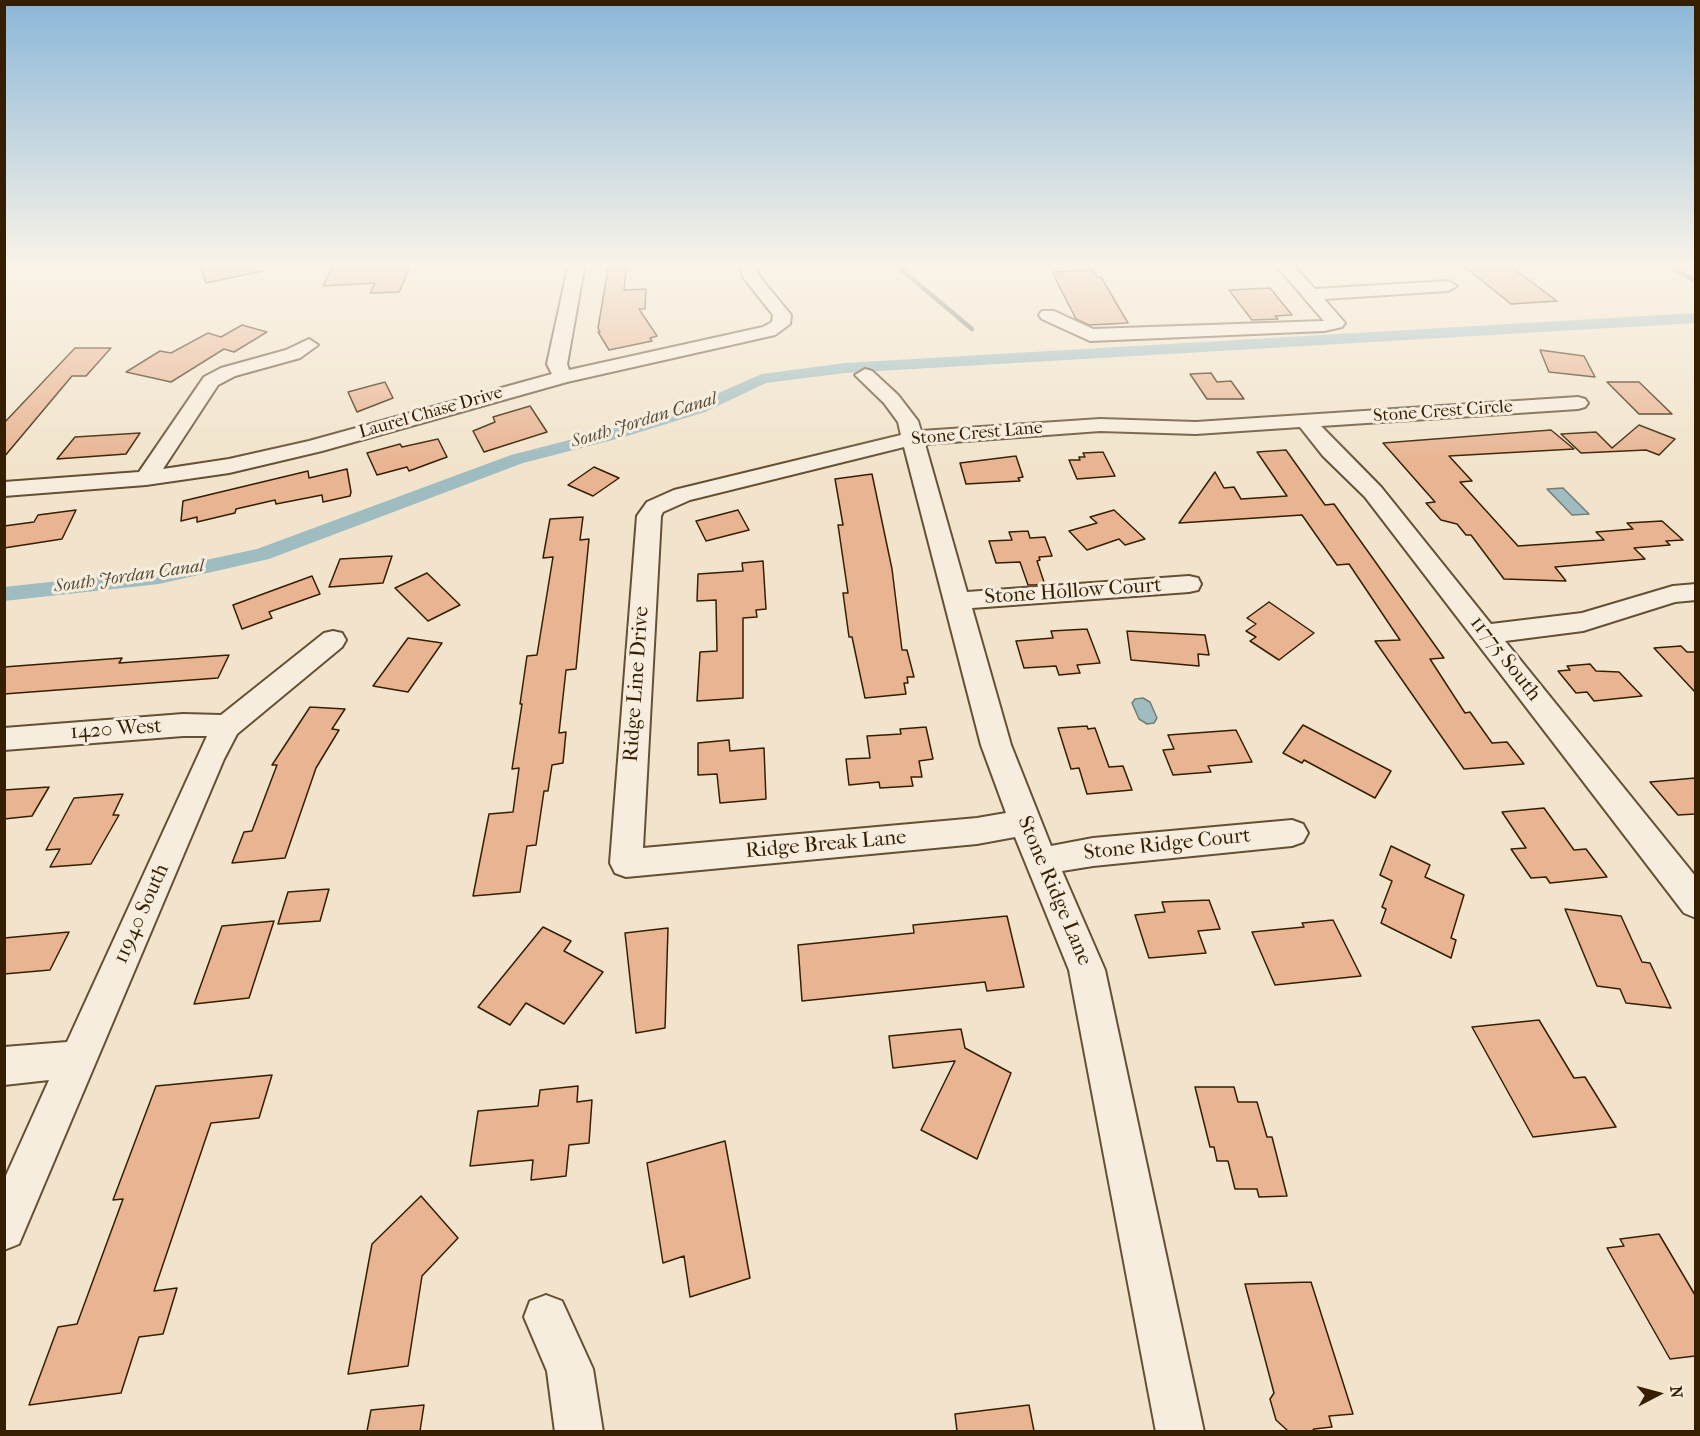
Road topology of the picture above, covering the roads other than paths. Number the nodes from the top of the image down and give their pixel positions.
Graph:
1 (564, 330) edge
2 (768, 330) edge
3 (1080, 330) edge
4 (1236, 330) edge
5 (309, 345) dead end
6 (865, 375) dead end
7 (563, 377) junction
8 (1578, 404) dead end
9 (1307, 422) junction
10 (914, 438) junction
11 (146, 478) junction
12 (4, 489) edge
13 (655, 507) joint
14 (1189, 584) dead end
15 (1695, 592) edge
16 (957, 601) junction
17 (1485, 634) junction
18 (333, 640) dead end
19 (227, 726) junction
20 (4, 739) edge
21 (1025, 822) junction
22 (1292, 832) dead end
23 (1043, 861) junction
24 (626, 863) joint
25 (1695, 901) edge
26 (79, 1059) junction
27 (4, 1066) edge
28 (4, 1229) edge
29 (546, 1317) dead end
30 (579, 1431) edge
31 (1180, 1431) edge

1 - 7 street
2 - 7 street, Laurel Chase Drive
3 - 4 street
5 - 11 street
6 - 10 street, Stone Ridge Lane
7 - 11 street, Laurel Chase Drive
8 - 9 street, Stone Crest Circle
9 - 10 street, Stone Crest Lane
9 - 17 street, 11775 South
10 - 13 street, Stone Crest Lane
10 - 16 street, Stone Ridge Lane
11 - 12 street, Laurel Chase Drive
13 - 24 street, Ridge Line Drive
14 - 16 street, Stone Hollow Court
15 - 17 street
16 - 21 street, Stone Ridge Lane
17 - 25 street, 11775 South
18 - 19 street, 11940 South
19 - 20 street, 1420 West
19 - 26 street, 11940 South
21 - 23 street, Stone Ridge Lane
21 - 24 street, Ridge Break Lane
22 - 23 street, Stone Ridge Court
23 - 31 street, Stone Ridge Lane
26 - 27 street
26 - 28 street, 11940 South
29 - 30 street

